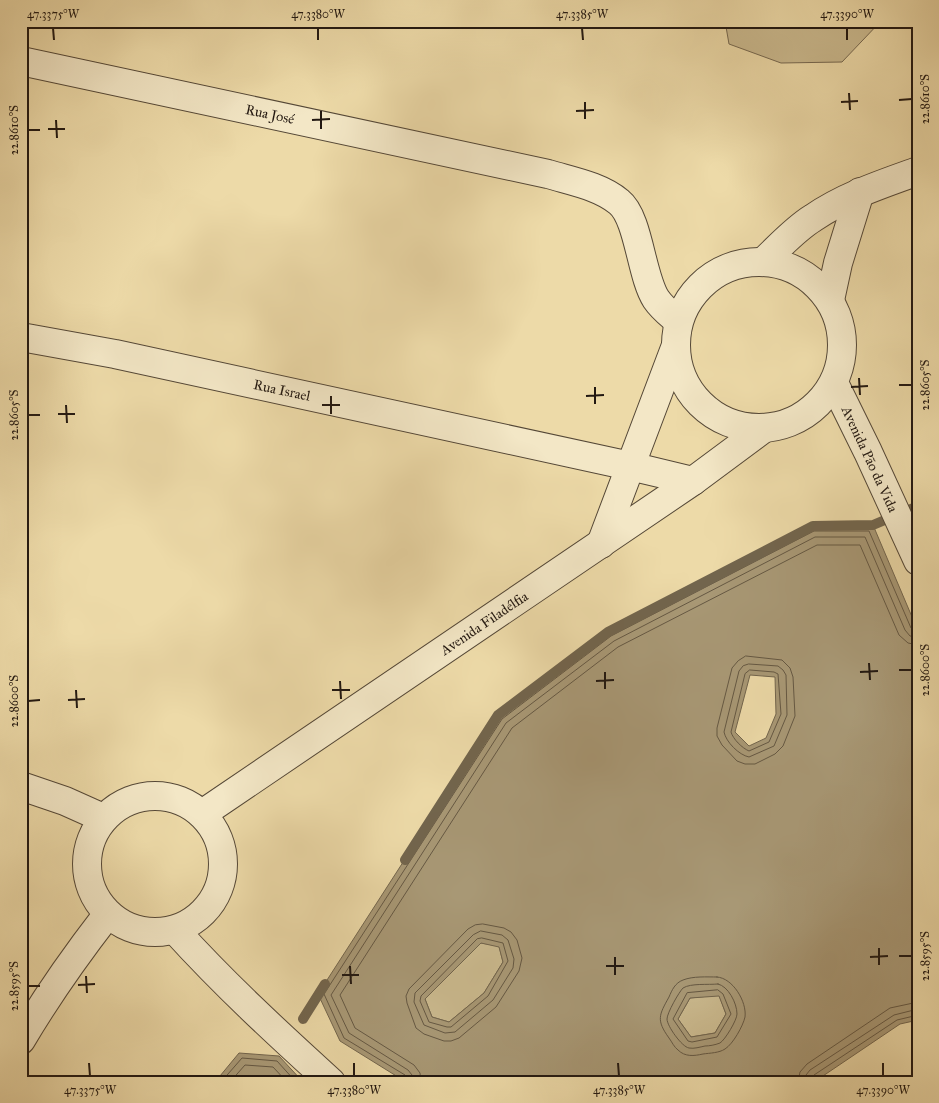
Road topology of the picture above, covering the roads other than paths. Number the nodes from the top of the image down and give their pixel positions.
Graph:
1 (21, 61) edge
2 (918, 171) edge
3 (860, 192) junction
4 (764, 261) junction
5 (830, 300) junction
6 (678, 321) junction
7 (21, 337) edge
8 (675, 348) junction
9 (834, 383) junction
10 (763, 429) junction
11 (630, 466) junction
12 (693, 481) junction
13 (601, 544) junction
14 (918, 561) edge
15 (21, 786) edge
16 (202, 814) junction
17 (104, 818) junction
18 (107, 914) junction
19 (175, 930) junction
20 (21, 1040) edge
21 (331, 1082) edge

1 - 6 street, Rua José
2 - 3 street
3 - 4 street
3 - 5 street
4 - 5 street
4 - 6 street
5 - 9 street
6 - 8 street
7 - 11 street, Rua Israel
8 - 10 street
8 - 11 street
9 - 10 street
9 - 14 street, Avenida Pão da Vida
10 - 12 street, Avenida Filadélfia
11 - 12 street, Rua Israel
11 - 13 street
12 - 13 street, Avenida Filadélfia
13 - 16 street, Avenida Filadélfia
15 - 17 street
16 - 17 street
16 - 19 street
17 - 18 street
18 - 19 street
18 - 20 street
19 - 21 street

